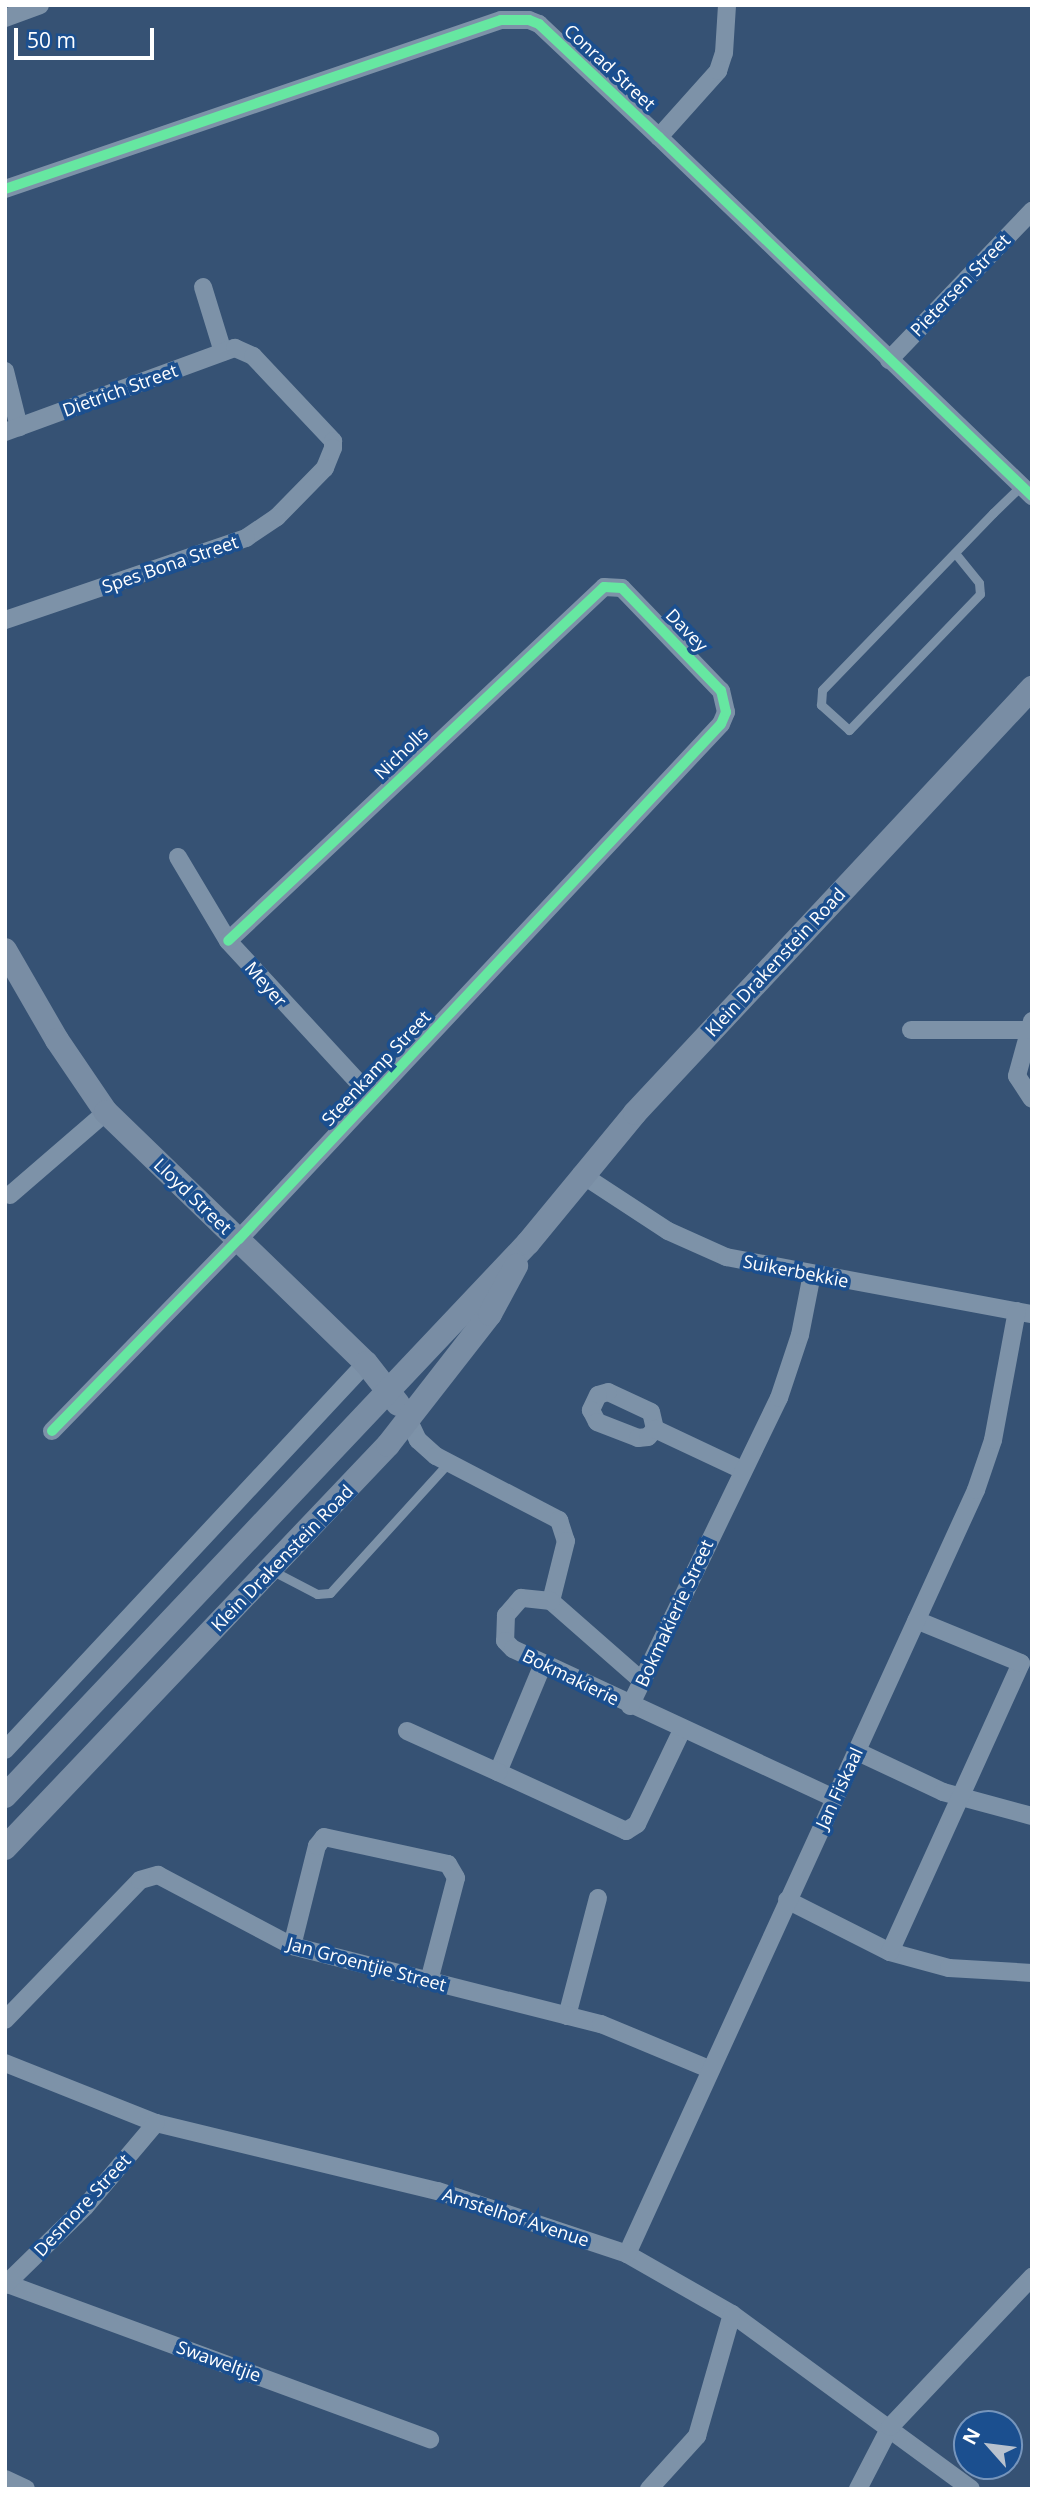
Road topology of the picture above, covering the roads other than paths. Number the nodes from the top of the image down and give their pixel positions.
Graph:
1 (40, 5) edge
2 (727, 5) edge
3 (6, 16) edge
4 (659, 137) junction
5 (5, 190) edge
6 (1032, 211) edge
7 (203, 287) dead end
8 (229, 350) junction
9 (889, 360) junction
10 (5, 371) edge
11 (12, 430) edge
12 (1026, 491) edge
13 (955, 553) junction
14 (597, 590) joint
15 (5, 620) edge
16 (1032, 688) edge
17 (721, 724) joint
18 (178, 857) dead end
19 (228, 941) junction
20 (5, 950) edge
21 (1029, 1026) edge
22 (911, 1030) dead end
23 (372, 1097) junction
24 (1032, 1099) edge
25 (106, 1112) junction
26 (581, 1174) junction
27 (10, 1195) dead end
28 (239, 1240) junction
29 (527, 1243) junction
30 (813, 1274) junction
31 (1025, 1313) edge
32 (366, 1363) junction
33 (389, 1390) junction
34 (409, 1421) junction
35 (655, 1429) dead end
36 (52, 1432) dead end
37 (449, 1462) junction
38 (743, 1470) junction
39 (270, 1570) junction
40 (551, 1601) junction
41 (916, 1620) junction
42 (543, 1664) junction
43 (1026, 1664) edge
44 (642, 1681) junction
45 (630, 1706) junction
46 (682, 1730) junction
47 (407, 1731) dead end
48 (5, 1750) edge
49 (856, 1751) junction
50 (498, 1772) junction
51 (5, 1796) edge
52 (834, 1798) junction
53 (958, 1798) junction
54 (1032, 1816) edge
55 (5, 1849) edge
56 (598, 1898) dead end
57 (787, 1900) junction
58 (292, 1945) junction
59 (890, 1952) junction
60 (1032, 1973) edge
61 (429, 1981) junction
62 (567, 2016) junction
63 (5, 2020) edge
64 (5, 2063) edge
65 (709, 2068) junction
66 (156, 2123) junction
67 (628, 2254) junction
68 (1032, 2277) edge
69 (6, 2284) edge
70 (732, 2314) junction
71 (890, 2427) junction
72 (430, 2439) dead end
73 (5, 2479) edge
74 (26, 2489) edge
75 (649, 2489) edge
76 (858, 2489) edge
77 (971, 2489) edge

1 - 3 street
2 - 4 street
4 - 5 street, Conrad Street
4 - 9 street, Conrad Street
6 - 9 street, Pietersen Street
7 - 8 street
8 - 11 street, Dietrich Street
8 - 15 street, Spes Bona Street
9 - 12 street, Conrad Street
10 - 11 street
12 - 13 lane
13 - 13 lane
14 - 17 street, Davey
14 - 19 street, Nicholls
16 - 26 main road, Klein Drakenstein Road
17 - 23 street, Steenkamp Street
18 - 19 street, Meyer
19 - 23 street, Meyer
20 - 25 main road, Lloyd Street
21 - 22 street
21 - 24 street
23 - 28 street, Steenkamp Street
25 - 27 street
25 - 28 main road, Lloyd Street
26 - 29 main road, Klein Drakenstein Road
26 - 30 street, Suikerbekkie
28 - 32 main road, Lloyd Street
28 - 36 street, Steenkamp Street
29 - 33 main road, Klein Drakenstein Road
29 - 34 main road, Klein Drakenstein Road
30 - 31 street, Suikerbekkie
30 - 38 street, Bokmakierie Street
31 - 41 street, Jan Fiskaal
32 - 33 main road, Lloyd Street
32 - 48 street
33 - 34 main road, Lloyd Street
33 - 51 main road, Klein Drakenstein Road
34 - 37 street
34 - 39 main road, Klein Drakenstein Road
35 - 38 street
37 - 39 lane
37 - 40 street
38 - 44 street, Bokmakierie Street
39 - 55 main road, Klein Drakenstein Road
40 - 42 street, Bokmakierie
40 - 44 street, Bokmakierie
41 - 43 street
41 - 49 street, Jan Fiskaal
42 - 45 street, Bokmakierie
42 - 50 street
43 - 53 street
44 - 45 street, Bokmakierie Street
45 - 46 street, Bokmakierie Street
46 - 50 street
46 - 52 street, Bokmakierie Street
47 - 50 street
49 - 52 street, Jan Fiskaal
49 - 53 street
52 - 57 street, Jan Fiskaal
53 - 54 street
53 - 59 street
56 - 62 street
57 - 59 street
57 - 65 street, Jan Fiskaal
58 - 61 street, Jan Groentjie Street
58 - 61 street
58 - 63 street, Jan Groentjie Street
59 - 60 street
61 - 62 street, Jan Groentjie Street
62 - 65 street, Jan Groentjie Street
64 - 66 street, Amstelhof Avenue
65 - 67 street, Jan Fiskaal
66 - 67 street, Amstelhof Avenue
66 - 69 street, Desmore Street
67 - 70 street, Amstelhof Avenue
68 - 71 street
69 - 72 street, Swaweltjie
70 - 71 street, Amstelhof Avenue
70 - 75 street
71 - 76 street
71 - 77 street, Amstelhof Avenue
73 - 74 street

